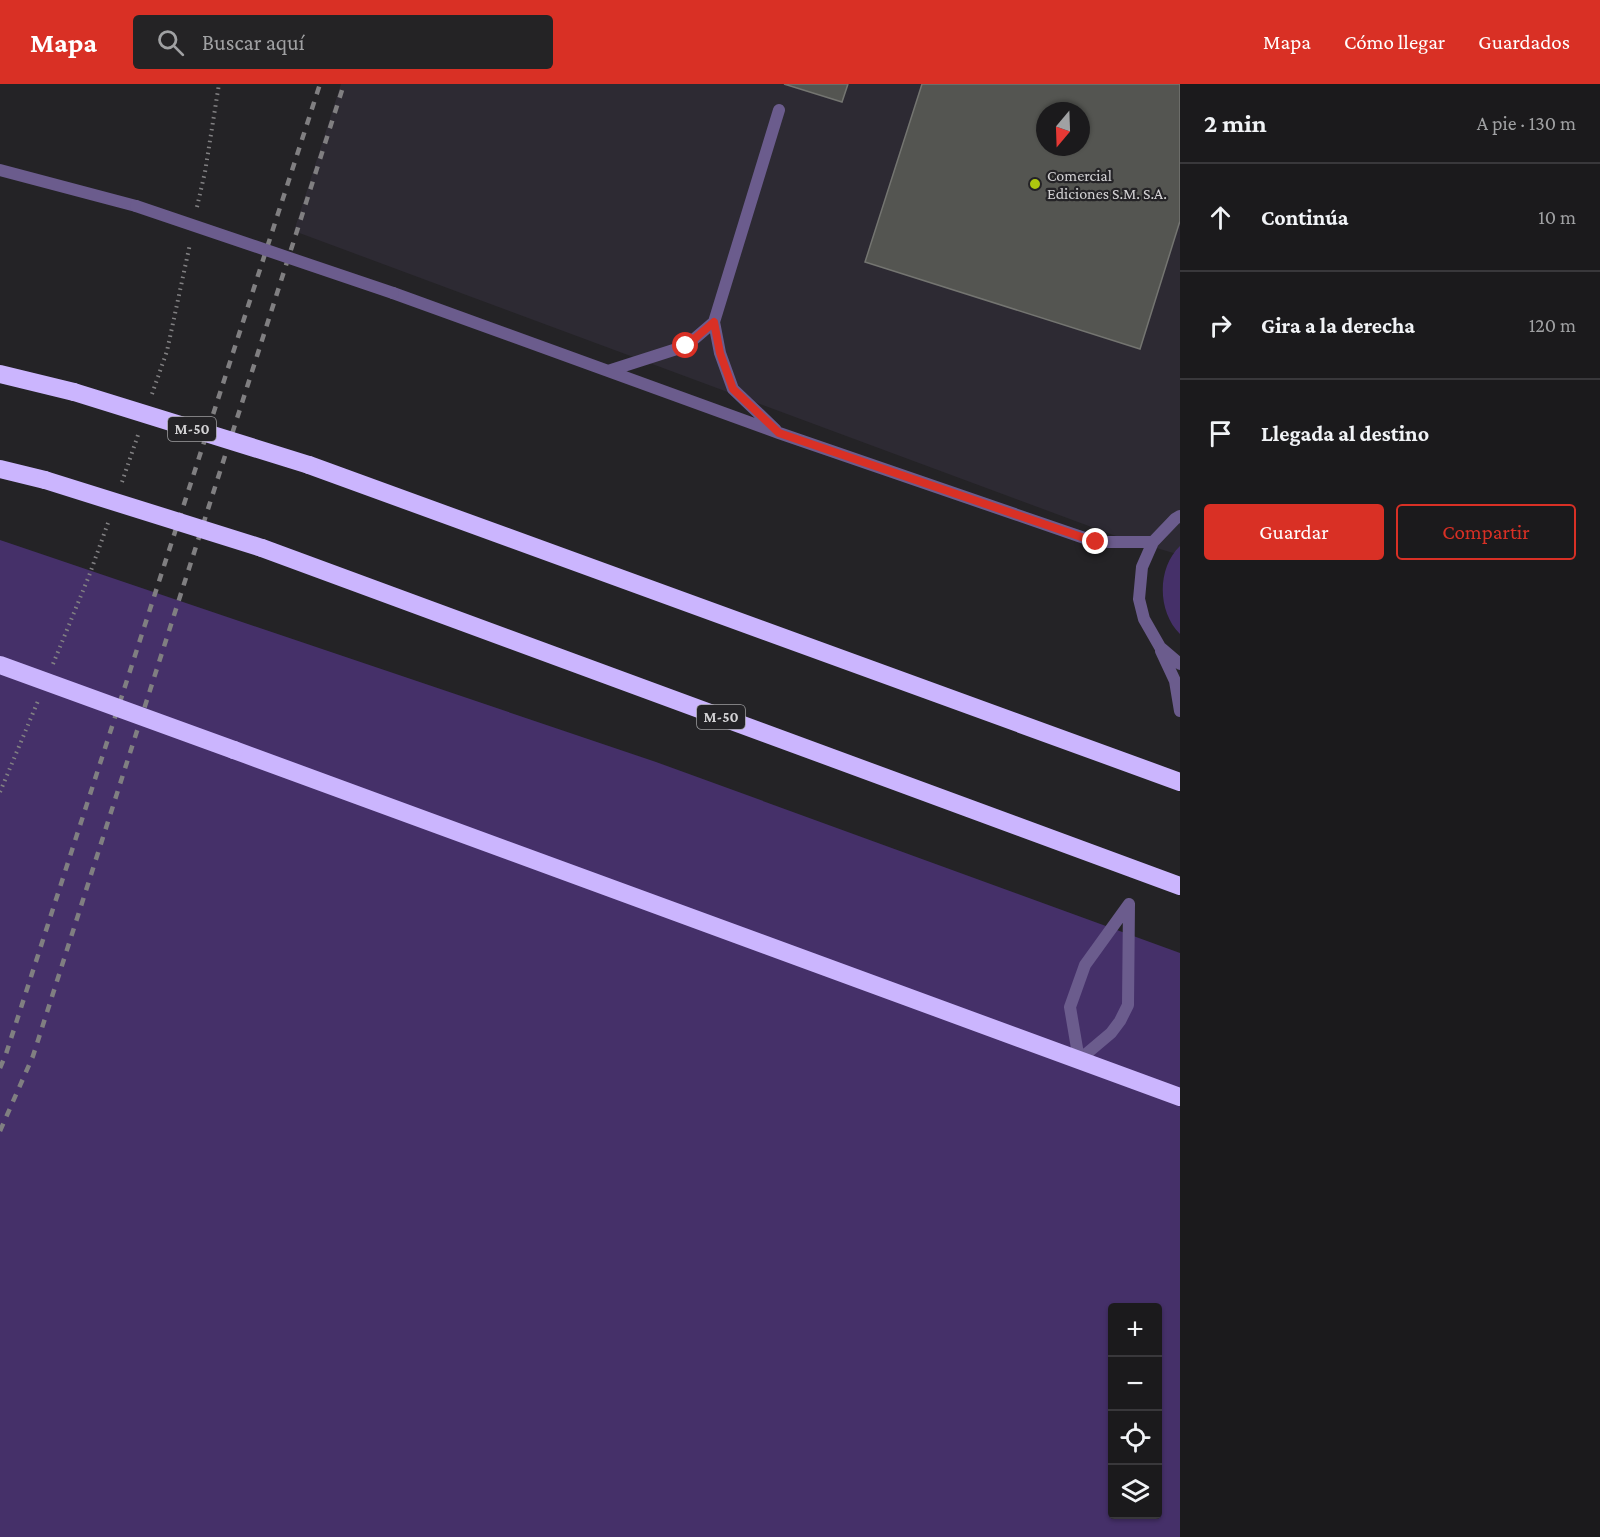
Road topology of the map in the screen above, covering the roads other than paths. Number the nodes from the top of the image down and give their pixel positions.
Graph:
1 (779, 110) dead end
2 (0, 170) edge
3 (714, 322) junction
4 (608, 371) junction
5 (0, 374) edge
6 (779, 433) junction
7 (0, 469) edge
8 (1180, 516) edge
9 (1153, 542) junction
10 (1160, 647) junction
11 (1180, 664) edge
12 (0, 665) edge
13 (1180, 711) edge
14 (1180, 782) edge
15 (1180, 886) edge
16 (1079, 1060) junction
17 (1180, 1097) edge

1 - 3 lane
2 - 4 lane, bridge
3 - 4 lane
3 - 6 lane
4 - 6 lane
5 - 14 highway, M-50, bridge
6 - 9 lane
7 - 15 highway, M-50, bridge
8 - 9 lane
9 - 10 lane
10 - 11 lane
10 - 13 lane
12 - 16 highway, bridge
16 - 16 lane
16 - 17 highway

